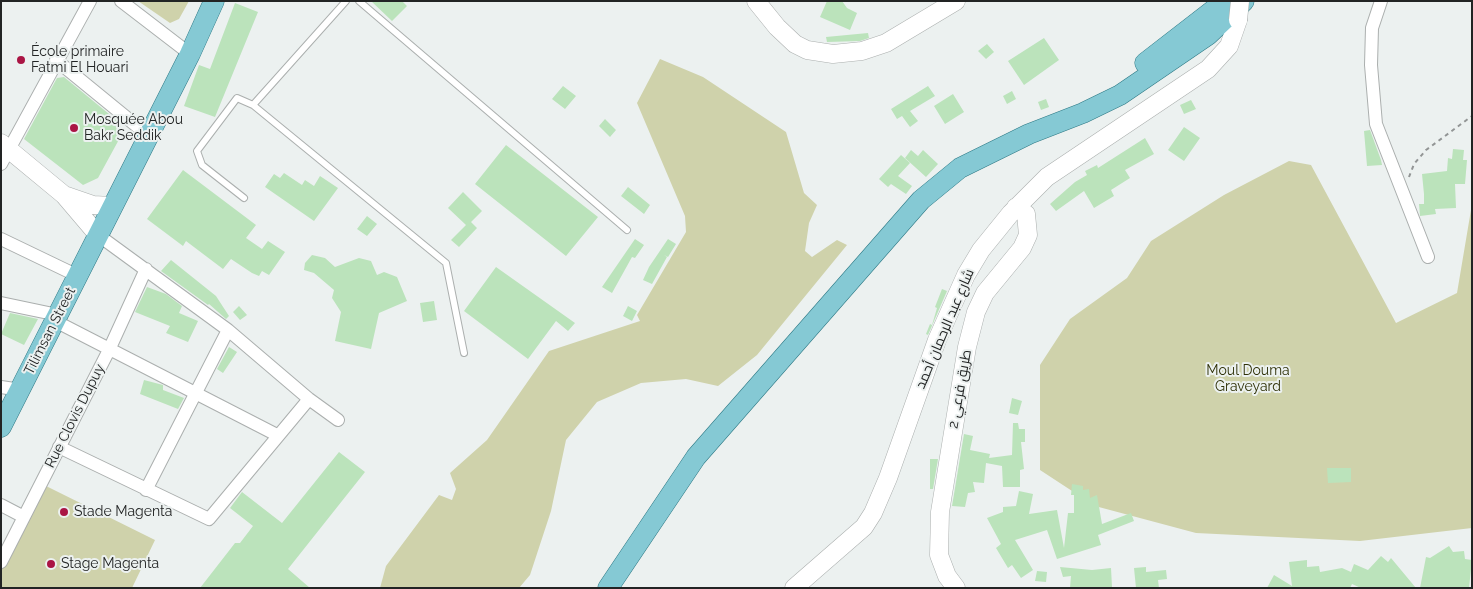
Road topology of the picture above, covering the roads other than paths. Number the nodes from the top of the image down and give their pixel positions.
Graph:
1 (90, 1) edge
2 (121, 1) edge
3 (214, 1) edge
4 (346, 1) edge
5 (359, 1) edge
6 (756, 1) edge
7 (956, 1) edge
8 (1225, 1) edge
9 (1240, 1) edge
10 (1381, 1) edge
11 (1241, 11) edge
12 (190, 54) junction
13 (56, 60) junction
14 (254, 106) junction
15 (149, 136) junction
16 (4, 152) edge
17 (960, 168) junction
18 (64, 195) junction
19 (244, 198) dead end
20 (112, 206) junction
21 (1016, 207) junction
22 (627, 230) dead end
23 (98, 235) junction
24 (1, 239) edge
25 (1428, 256) dead end
26 (146, 269) junction
27 (78, 276) junction
28 (1, 303) edge
29 (57, 318) junction
30 (228, 330) junction
31 (109, 350) junction
32 (464, 353) dead end
33 (11, 389) edge
34 (195, 393) junction
35 (309, 399) junction
36 (338, 420) dead end
37 (1, 427) edge
38 (277, 435) junction
39 (59, 447) junction
40 (146, 490) junction
41 (1, 505) edge
42 (24, 517) junction
43 (1, 562) edge
44 (608, 588) edge
45 (794, 588) edge
46 (956, 588) edge

1 - 13 street
2 - 12 street
3 - 12 main road, Tilimsan Street
4 - 14 lane
5 - 22 lane
6 - 7 main road
8 - 17 main road
9 - 11 main road, شارع عبد الرحمان أحمد, bridge
10 - 25 street
11 - 17 main road
11 - 21 main road, شارع عبد الرحمان أحمد
12 - 15 main road, Tilimsan Street
13 - 15 street
13 - 16 street
14 - 19 lane
14 - 32 lane
15 - 20 main road, Tilimsan Street
16 - 18 main road
17 - 44 main road
18 - 20 main road
18 - 23 main road
20 - 23 main road, Tilimsan Street
21 - 45 main road, شارع عبد الرحمان أحمد
21 - 46 main road, طريق فرعي 2
23 - 26 street
23 - 27 main road, Tilimsan Street
24 - 27 street
26 - 30 street
26 - 31 street, Rue Clovis Dupuy
27 - 29 main road, Tilimsan Street
28 - 29 street
29 - 31 street
29 - 33 main road, Tilimsan Street
30 - 34 street
30 - 35 street
31 - 34 street
31 - 39 street, Rue Clovis Dupuy
33 - 37 main road, Tilimsan Street
34 - 38 street
34 - 40 street
35 - 36 street
35 - 38 street
38 - 40 street
39 - 40 street
39 - 42 street, Rue Clovis Dupuy
41 - 42 street
42 - 43 street, Rue Clovis Dupuy

